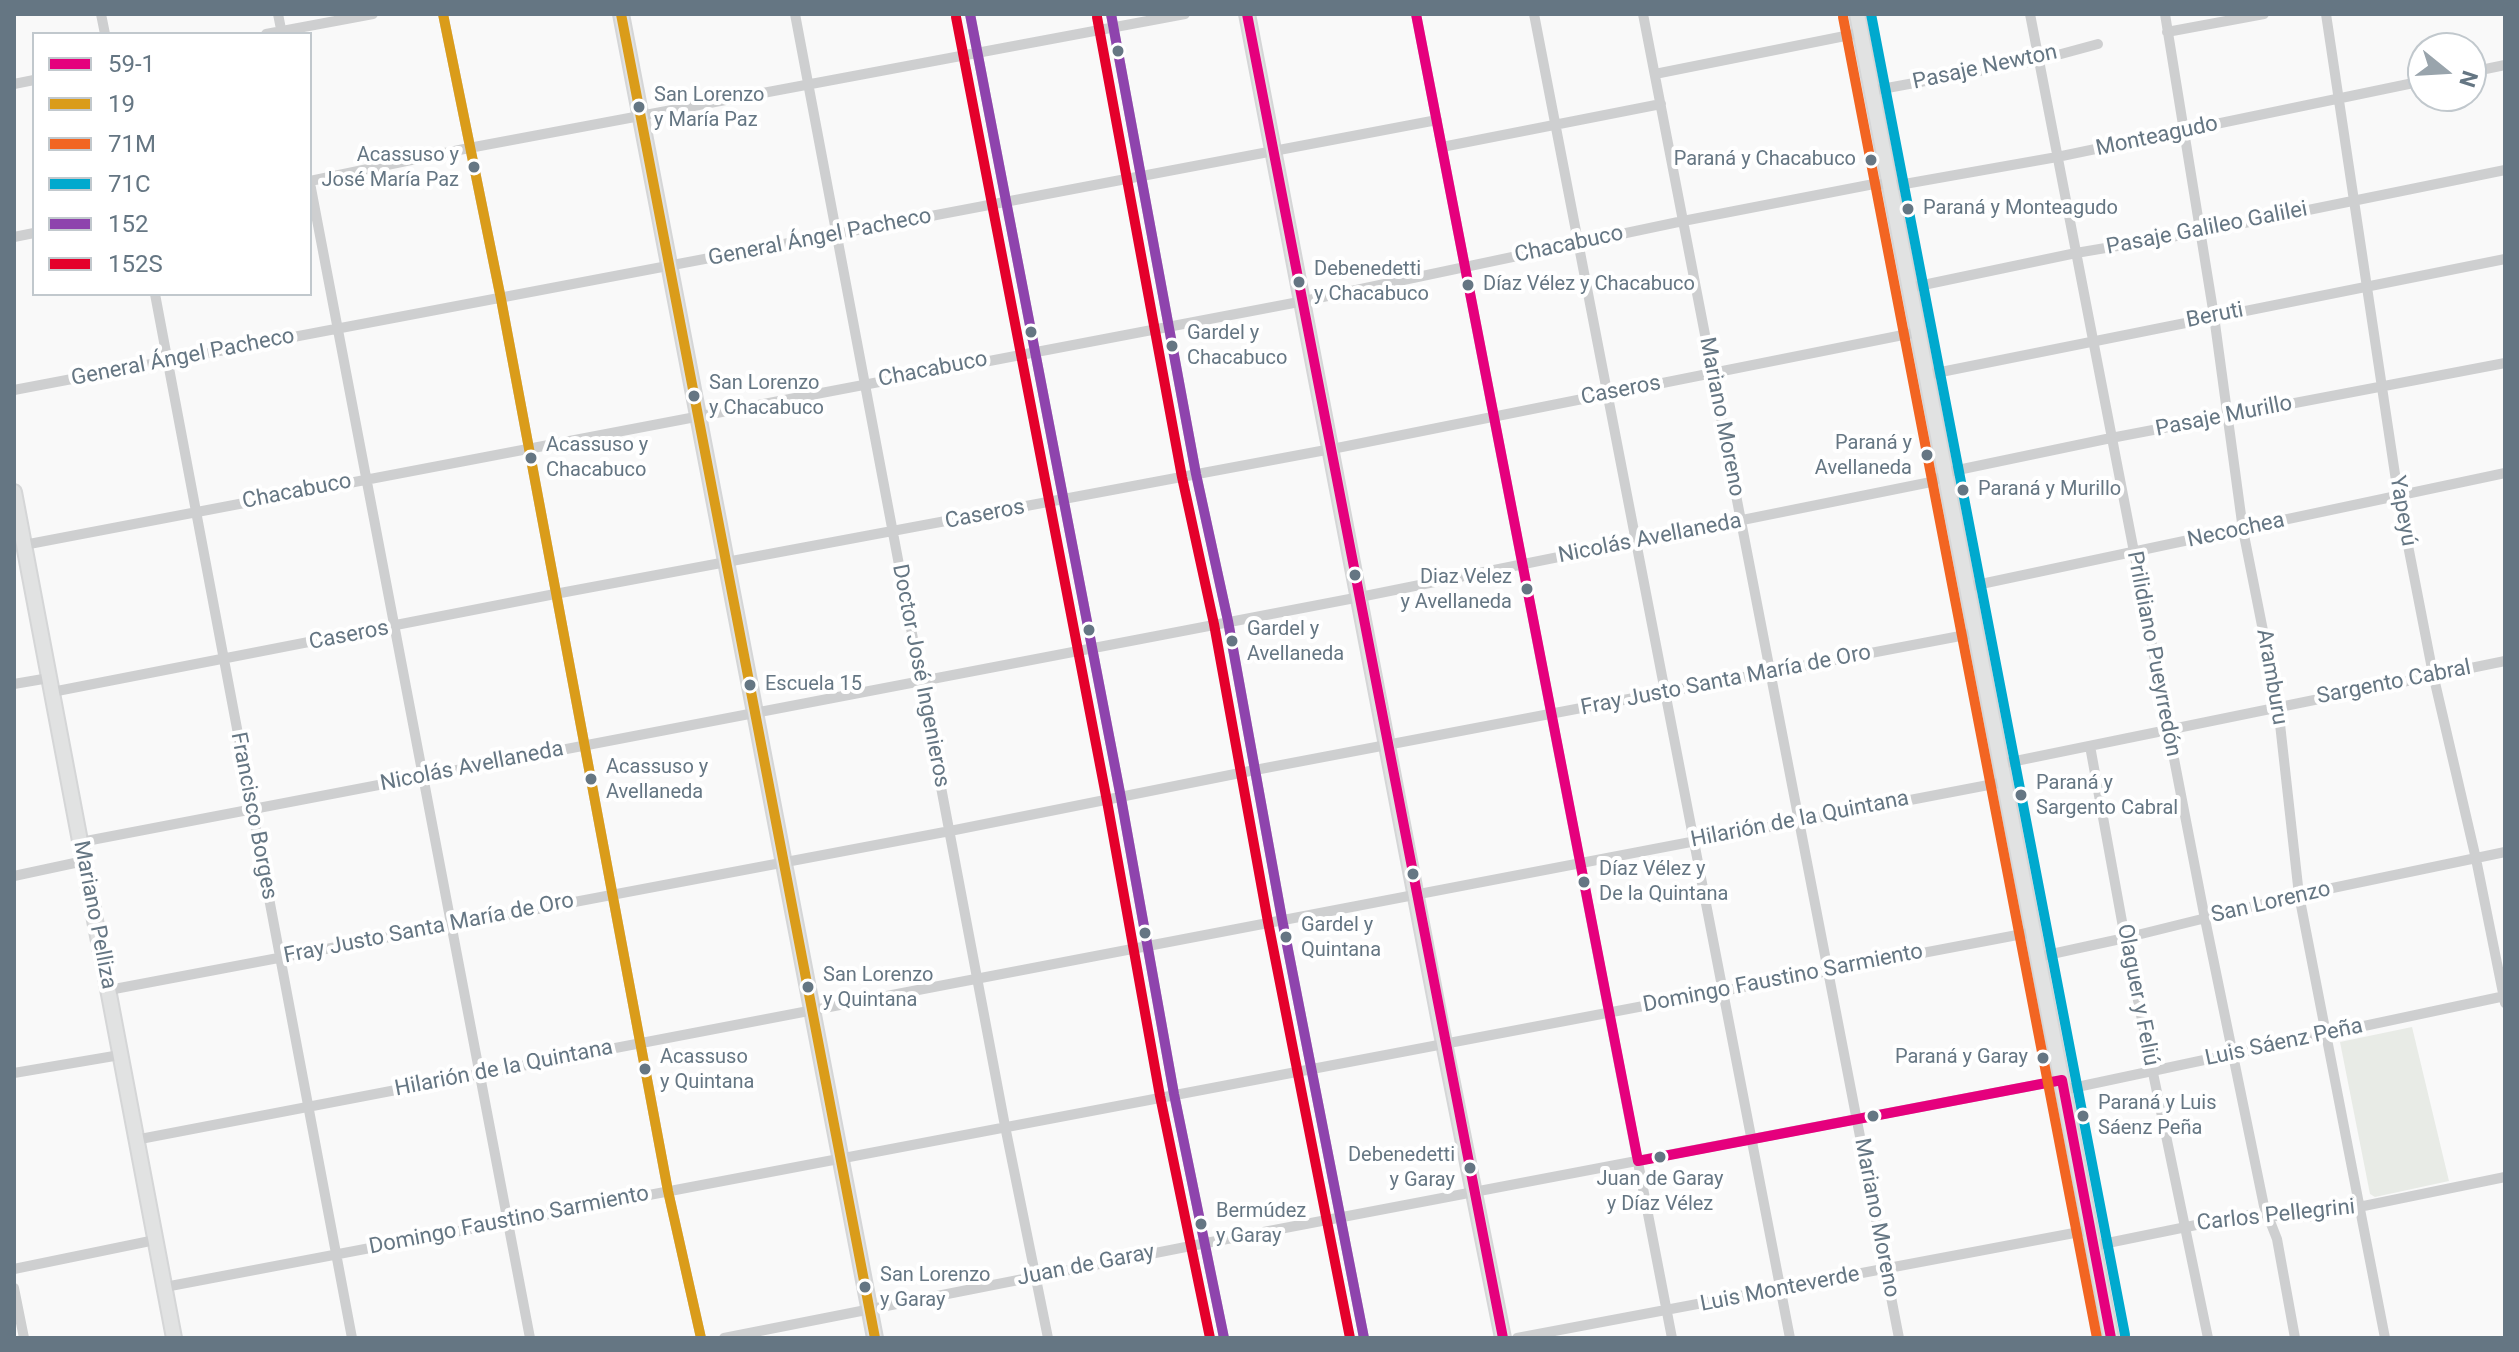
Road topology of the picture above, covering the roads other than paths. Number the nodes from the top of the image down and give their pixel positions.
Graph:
1 (278, 14) edge
2 (373, 14) edge
3 (443, 14) edge
4 (621, 14) edge
5 (795, 14) edge
6 (970, 14) edge
7 (1111, 14) edge
8 (1185, 14) edge
9 (1247, 14) edge
10 (1416, 14) edge
11 (1534, 14) edge
12 (1643, 14) edge
13 (1857, 14) edge
14 (2030, 14) edge
15 (2165, 14) edge
16 (2264, 14) edge
17 (2326, 14) edge
18 (1113, 28) junction
19 (282, 32) edge
20 (2167, 32) junction
21 (1860, 33) junction
22 (2098, 44) dead end
23 (978, 54) junction
24 (2039, 60) junction
25 (1655, 74) junction
26 (2407, 84) edge
27 (808, 86) junction
28 (1871, 91) junction
29 (2338, 98) junction
30 (1661, 104) junction
31 (641, 118) junction
32 (1437, 120) junction
33 (1555, 125) junction
34 (2184, 132) junction
35 (1442, 147) junction
36 (469, 148) junction
37 (1274, 151) junction
38 (2057, 157) junction
39 (2505, 170) edge
40 (1142, 176) junction
41 (312, 182) edge
42 (1889, 183) junction
43 (312, 193) edge
44 (2355, 200) junction
45 (1007, 202) junction
46 (1683, 221) junction
47 (2200, 232) junction
48 (836, 235) junction
49 (1578, 243) junction
50 (2076, 253) junction
51 (2505, 259) edge
52 (669, 267) junction
53 (1465, 267) junction
54 (1909, 288) junction
55 (2367, 288) junction
56 (155, 296) edge
57 (501, 299) junction
58 (1304, 301) junction
59 (2214, 316) junction
60 (1171, 325) junction
61 (338, 330) junction
62 (1918, 332) junction
63 (2092, 340) junction
64 (1035, 351) junction
65 (167, 361) junction
66 (2505, 363) edge
67 (1712, 373) junction
68 (1926, 375) junction
69 (864, 383) junction
70 (2382, 387) junction
71 (14, 390) edge
72 (1607, 394) junction
73 (698, 415) junction
74 (1494, 416) junction
75 (2226, 417) junction
76 (2111, 438) junction
77 (527, 447) junction
78 (1331, 448) junction
79 (2505, 473) edge
80 (1196, 474) junction
81 (1945, 475) junction
82 (366, 478) junction
83 (14, 492) edge
84 (2398, 494) junction
85 (1065, 500) junction
86 (196, 512) junction
87 (1741, 521) junction
88 (2243, 530) junction
89 (893, 532) junction
90 (1636, 542) junction
91 (24, 545) junction
92 (2133, 553) junction
93 (726, 564) junction
94 (1522, 565) junction
95 (1967, 587) junction
96 (555, 594) junction
97 (1360, 597) junction
98 (1228, 621) junction
99 (395, 627) junction
100 (1976, 633) junction
101 (1091, 648) junction
102 (224, 659) junction
103 (2505, 661) edge
104 (1770, 672) junction
105 (2433, 674) junction
106 (922, 681) junction
107 (14, 684) edge
108 (50, 685) junction
109 (1665, 692) junction
110 (2278, 706) junction
111 (755, 713) junction
112 (1551, 714) junction
113 (2168, 729) junction
114 (583, 746) junction
115 (1387, 746) junction
116 (2090, 746) junction
117 (2001, 764) junction
118 (1255, 770) junction
119 (423, 777) junction
120 (2004, 782) junction
121 (1121, 798) junction
122 (252, 809) junction
123 (1799, 820) junction
124 (950, 831) junction
125 (1694, 840) junction
126 (81, 842) junction
127 (2505, 852) edge
128 (2476, 859) junction
129 (84, 861) junction
130 (783, 861) junction
131 (1580, 862) junction
132 (14, 876) edge
133 (1416, 893) junction
134 (612, 894) junction
135 (2299, 895) junction
136 (1282, 919) junction
137 (2205, 919) junction
138 (451, 924) junction
139 (2033, 932) junction
140 (2125, 938) junction
141 (1147, 947) junction
142 (280, 957) junction
143 (2038, 957) junction
144 (1828, 971) junction
145 (979, 977) junction
146 (109, 990) junction
147 (1723, 990) junction
148 (2505, 998) edge
149 (812, 1010) junction
150 (1609, 1012) junction
151 (2325, 1035) junction
152 (641, 1043) junction
153 (1444, 1043) junction
154 (2232, 1054) junction
155 (120, 1055) junction
156 (1312, 1068) junction
157 (2153, 1071) junction
158 (14, 1073) edge
159 (480, 1073) junction
160 (2062, 1085) junction
161 (1174, 1094) junction
162 (308, 1106) junction
163 (1857, 1119) junction
164 (1005, 1126) junction
165 (1752, 1139) junction
166 (135, 1140) junction
167 (840, 1158) junction
168 (1638, 1161) junction
169 (2505, 1177) edge
170 (668, 1191) junction
171 (1475, 1192) junction
172 (2359, 1207) junction
173 (2266, 1217) junction
174 (1341, 1218) junction
175 (508, 1221) junction
176 (2185, 1226) junction
177 (2090, 1230) junction
178 (155, 1240) junction
179 (1206, 1243) junction
180 (2093, 1246) junction
181 (336, 1254) junction
182 (14, 1269) edge
183 (1886, 1269) junction
184 (1036, 1276) junction
185 (165, 1287) junction
186 (14, 1288) edge
187 (1781, 1290) junction
188 (869, 1308) junction
189 (1667, 1311) junction
190 (24, 1338) edge
191 (174, 1338) edge
192 (352, 1338) edge
193 (530, 1338) edge
194 (701, 1338) edge
195 (724, 1338) edge
196 (875, 1338) edge
197 (1048, 1338) edge
198 (1224, 1338) edge
199 (1364, 1338) edge
200 (1503, 1338) edge
201 (1517, 1338) edge
202 (1672, 1338) edge
203 (1790, 1338) edge
204 (1899, 1338) edge
205 (2111, 1338) edge
206 (2208, 1338) edge
207 (2295, 1338) edge
208 (2385, 1338) edge

1 - 19 street
2 - 19 street
3 - 36 street
4 - 31 street
5 - 27 street, Doctor José Ingenieros
6 - 23 street
7 - 18 street
8 - 18 street
9 - 37 street
10 - 32 street
11 - 33 street
12 - 25 street, Mariano Moreno
13 - 21 street
14 - 24 street, Prilidiano Pueyrredón
15 - 20 street, Aramburu
16 - 20 street
17 - 29 street, Yapeyú
18 - 23 street
18 - 40 street
20 - 34 street, Aramburu
21 - 25 street
21 - 28 street
22 - 24 street, Pasaje Newton
23 - 27 street
23 - 45 street
24 - 28 street, Pasaje Newton
24 - 38 street, Prilidiano Pueyrredón
25 - 30 street, Mariano Moreno
26 - 29 street, Monteagudo
27 - 31 street
27 - 48 street, Doctor José Ingenieros
28 - 42 street
29 - 34 street, Monteagudo
29 - 44 street, Yapeyú
30 - 33 street
30 - 46 street, Mariano Moreno
31 - 36 street
31 - 52 street
32 - 35 street
32 - 37 street, General Ángel Pacheco
33 - 35 street
33 - 49 street
34 - 38 street, Monteagudo
34 - 47 street, Aramburu
35 - 53 street
36 - 41 street
36 - 57 street
37 - 40 street, General Ángel Pacheco
37 - 58 street
38 - 42 street, Monteagudo
38 - 50 street, Prilidiano Pueyrredón
39 - 44 street, Pasaje Galileo Galilei
40 - 45 street, General Ángel Pacheco
40 - 60 street
42 - 46 street, Chacabuco
42 - 54 street
43 - 61 street
44 - 47 street, Pasaje Galileo Galilei
44 - 55 street, Yapeyú
45 - 48 street, General Ángel Pacheco
45 - 64 street
46 - 49 street, Chacabuco
46 - 67 street, Mariano Moreno
47 - 50 street, Pasaje Galileo Galilei
47 - 59 street, Aramburu
48 - 52 street, General Ángel Pacheco
48 - 69 street, Doctor José Ingenieros
49 - 53 street, Chacabuco
49 - 72 street
50 - 54 street, Pasaje Galileo Galilei
50 - 63 street, Prilidiano Pueyrredón
51 - 55 street, Beruti
52 - 57 street, General Ángel Pacheco
52 - 73 street
53 - 58 street, Chacabuco
53 - 74 street
54 - 62 street
55 - 59 street, Beruti
55 - 70 street, Yapeyú
56 - 65 street, Francisco Borges
57 - 61 street, General Ángel Pacheco
57 - 77 street
58 - 60 street, Chacabuco
58 - 78 street
59 - 63 street, Beruti
59 - 75 street, Aramburu
60 - 64 street, Chacabuco
60 - 80 street
61 - 65 street, General Ángel Pacheco
61 - 82 street
62 - 67 street, Caseros
62 - 68 street
63 - 68 street, Beruti
63 - 76 street, Prilidiano Pueyrredón
64 - 69 street, Chacabuco
64 - 85 street
65 - 71 street, General Ángel Pacheco
65 - 86 street, Francisco Borges
66 - 70 street, Pasaje Murillo
67 - 72 street, Caseros
67 - 87 street, Mariano Moreno
68 - 81 street
69 - 73 street, Chacabuco
69 - 89 street, Doctor José Ingenieros
70 - 75 street, Pasaje Murillo
70 - 84 street, Yapeyú
72 - 74 street, Caseros
72 - 90 street
73 - 77 street, Chacabuco
73 - 93 street
74 - 78 street, Caseros
74 - 94 street
75 - 76 street, Pasaje Murillo
75 - 88 street, Aramburu
76 - 81 street, Pasaje Murillo
76 - 92 street, Prilidiano Pueyrredón
77 - 82 street, Chacabuco
77 - 96 street
78 - 80 street, Caseros
78 - 97 street
79 - 84 street, Necochea
80 - 85 street, Caseros
80 - 98 street
81 - 87 street, Nicolás Avellaneda
81 - 95 street
82 - 86 street, Chacabuco
82 - 99 street
83 - 91 street, Mariano Pelliza
84 - 88 street, Necochea
84 - 105 street, Yapeyú
85 - 89 street, Caseros
85 - 101 street
86 - 91 street, Chacabuco
86 - 102 street, Francisco Borges
87 - 90 street, Nicolás Avellaneda
87 - 104 street, Mariano Moreno
88 - 92 street, Necochea
88 - 110 street, Aramburu
89 - 93 street, Caseros
89 - 106 street, Doctor José Ingenieros
90 - 94 street, Nicolás Avellaneda
90 - 109 street
91 - 108 street, Mariano Pelliza
92 - 95 street, Necochea
92 - 113 street, Prilidiano Pueyrredón
93 - 96 street, Caseros
93 - 111 street
94 - 97 street, Nicolás Avellaneda
94 - 112 street
95 - 100 street
96 - 99 street, Caseros
96 - 114 street
97 - 98 street, Nicolás Avellaneda
97 - 115 street
98 - 101 street, Nicolás Avellaneda
98 - 118 street
99 - 102 street, Caseros
99 - 119 street
100 - 104 street, Fray Justo Santa María de Oro
100 - 117 street
101 - 106 street, Nicolás Avellaneda
101 - 121 street
102 - 108 street, Caseros
102 - 122 street, Francisco Borges
103 - 105 street, Sargento Cabral
104 - 109 street, Fray Justo Santa María de Oro
104 - 123 street, Mariano Moreno
105 - 110 street, Sargento Cabral
105 - 128 street, Yapeyú
106 - 111 street, Nicolás Avellaneda
106 - 124 street, Doctor José Ingenieros
107 - 108 street, Caseros
108 - 126 street, Mariano Pelliza
109 - 112 street, Fray Justo Santa María de Oro
109 - 125 street
110 - 113 street, Sargento Cabral
110 - 135 street, Aramburu
111 - 114 street, Nicolás Avellaneda
111 - 130 street
112 - 115 street, Fray Justo Santa María de Oro
112 - 131 street
113 - 116 street, Sargento Cabral
113 - 137 street, Prilidiano Pueyrredón
114 - 119 street, Nicolás Avellaneda
114 - 134 street
115 - 118 street, Fray Justo Santa María de Oro
115 - 133 street
116 - 117 street, Sargento Cabral
116 - 140 street, Olaguer y Feliú
117 - 120 street
118 - 121 street, Fray Justo Santa María de Oro
118 - 136 street
119 - 122 street, Nicolás Avellaneda
119 - 138 street
120 - 123 street, Hilarión de la Quintana
120 - 139 street
121 - 124 street, Fray Justo Santa María de Oro
121 - 141 street
122 - 126 street, Nicolás Avellaneda
122 - 142 street, Francisco Borges
123 - 125 street, Hilarión de la Quintana
123 - 144 street, Mariano Moreno
124 - 130 street, Fray Justo Santa María de Oro
124 - 145 street, Doctor José Ingenieros
125 - 131 street, Hilarión de la Quintana
125 - 147 street
126 - 129 street, Mariano Pelliza
127 - 128 street, San Lorenzo
128 - 135 street, San Lorenzo
128 - 148 street, Yapeyú
129 - 132 street
129 - 146 street, Mariano Pelliza
130 - 134 street, Fray Justo Santa María de Oro
130 - 149 street
131 - 133 street, Hilarión de la Quintana
131 - 150 street
133 - 136 street, Hilarión de la Quintana
133 - 153 street
134 - 138 street, Fray Justo Santa María de Oro
134 - 152 street
135 - 137 street, San Lorenzo
135 - 151 street, Aramburu
136 - 141 street, Hilarión de la Quintana
136 - 156 street
137 - 140 street, San Lorenzo
137 - 154 street, Prilidiano Pueyrredón
138 - 142 street, Fray Justo Santa María de Oro
138 - 159 street
139 - 143 street
139 - 144 street, Domingo Faustino Sarmiento
140 - 143 street, San Lorenzo
140 - 157 street, Olaguer y Feliú
141 - 145 street, Hilarión de la Quintana
141 - 161 street
142 - 146 street, Fray Justo Santa María de Oro
142 - 162 street, Francisco Borges
143 - 160 street
144 - 147 street, Domingo Faustino Sarmiento
144 - 163 street, Mariano Moreno
145 - 149 street, Hilarión de la Quintana
145 - 164 street, Doctor José Ingenieros
146 - 155 street, Mariano Pelliza
147 - 150 street, Domingo Faustino Sarmiento
147 - 165 street
148 - 151 street, Luis Sáenz Peña
149 - 152 street, Hilarión de la Quintana
149 - 167 street
150 - 153 street, Domingo Faustino Sarmiento
150 - 168 street
151 - 154 street, Luis Sáenz Peña
151 - 172 street, Aramburu
152 - 159 street, Hilarión de la Quintana
152 - 170 street
153 - 156 street, Domingo Faustino Sarmiento
153 - 171 street
154 - 157 street, Luis Sáenz Peña
154 - 173 street, Prilidiano Pueyrredón
155 - 158 street
155 - 166 street, Mariano Pelliza
156 - 161 street, Domingo Faustino Sarmiento
156 - 174 street
157 - 160 street, Luis Sáenz Peña
157 - 176 street, Olaguer y Feliú
159 - 162 street, Hilarión de la Quintana
159 - 175 street
160 - 163 street, Juan de Garay
160 - 177 street
161 - 164 street, Domingo Faustino Sarmiento
161 - 179 street
162 - 166 street, Hilarión de la Quintana
162 - 181 street, Francisco Borges
163 - 165 street, Juan de Garay
163 - 183 street, Mariano Moreno
164 - 167 street, Domingo Faustino Sarmiento
164 - 184 street, Doctor José Ingenieros
165 - 168 street, Juan de Garay
165 - 187 street
166 - 178 street, Mariano Pelliza
167 - 170 street, Domingo Faustino Sarmiento
167 - 188 street
168 - 171 street, Juan de Garay
168 - 189 street
169 - 172 street, Carlos Pellegrini
170 - 175 street, Domingo Faustino Sarmiento
170 - 194 street
171 - 174 street, Juan de Garay
171 - 200 street
172 - 173 street, Carlos Pellegrini
172 - 208 street, Aramburu
173 - 176 street, Carlos Pellegrini
173 - 207 street, Prilidiano Pueyrredón
174 - 179 street, Juan de Garay
174 - 199 street
175 - 181 street, Domingo Faustino Sarmiento
175 - 193 street
176 - 180 street, Carlos Pellegrini
176 - 206 street, Olaguer y Feliú
177 - 180 street
177 - 183 street, Luis Monteverde
178 - 182 street
178 - 185 street, Mariano Pelliza
179 - 184 street, Juan de Garay
179 - 198 street
180 - 205 street
181 - 185 street, Domingo Faustino Sarmiento
181 - 192 street, Francisco Borges
183 - 187 street, Luis Monteverde
183 - 204 street, Mariano Moreno
184 - 188 street, Juan de Garay
184 - 197 street, Doctor José Ingenieros
185 - 191 street, Mariano Pelliza
186 - 190 street
187 - 189 street, Luis Monteverde
187 - 203 street
188 - 195 street, Juan de Garay
188 - 196 street
189 - 201 street, Luis Monteverde
189 - 202 street

